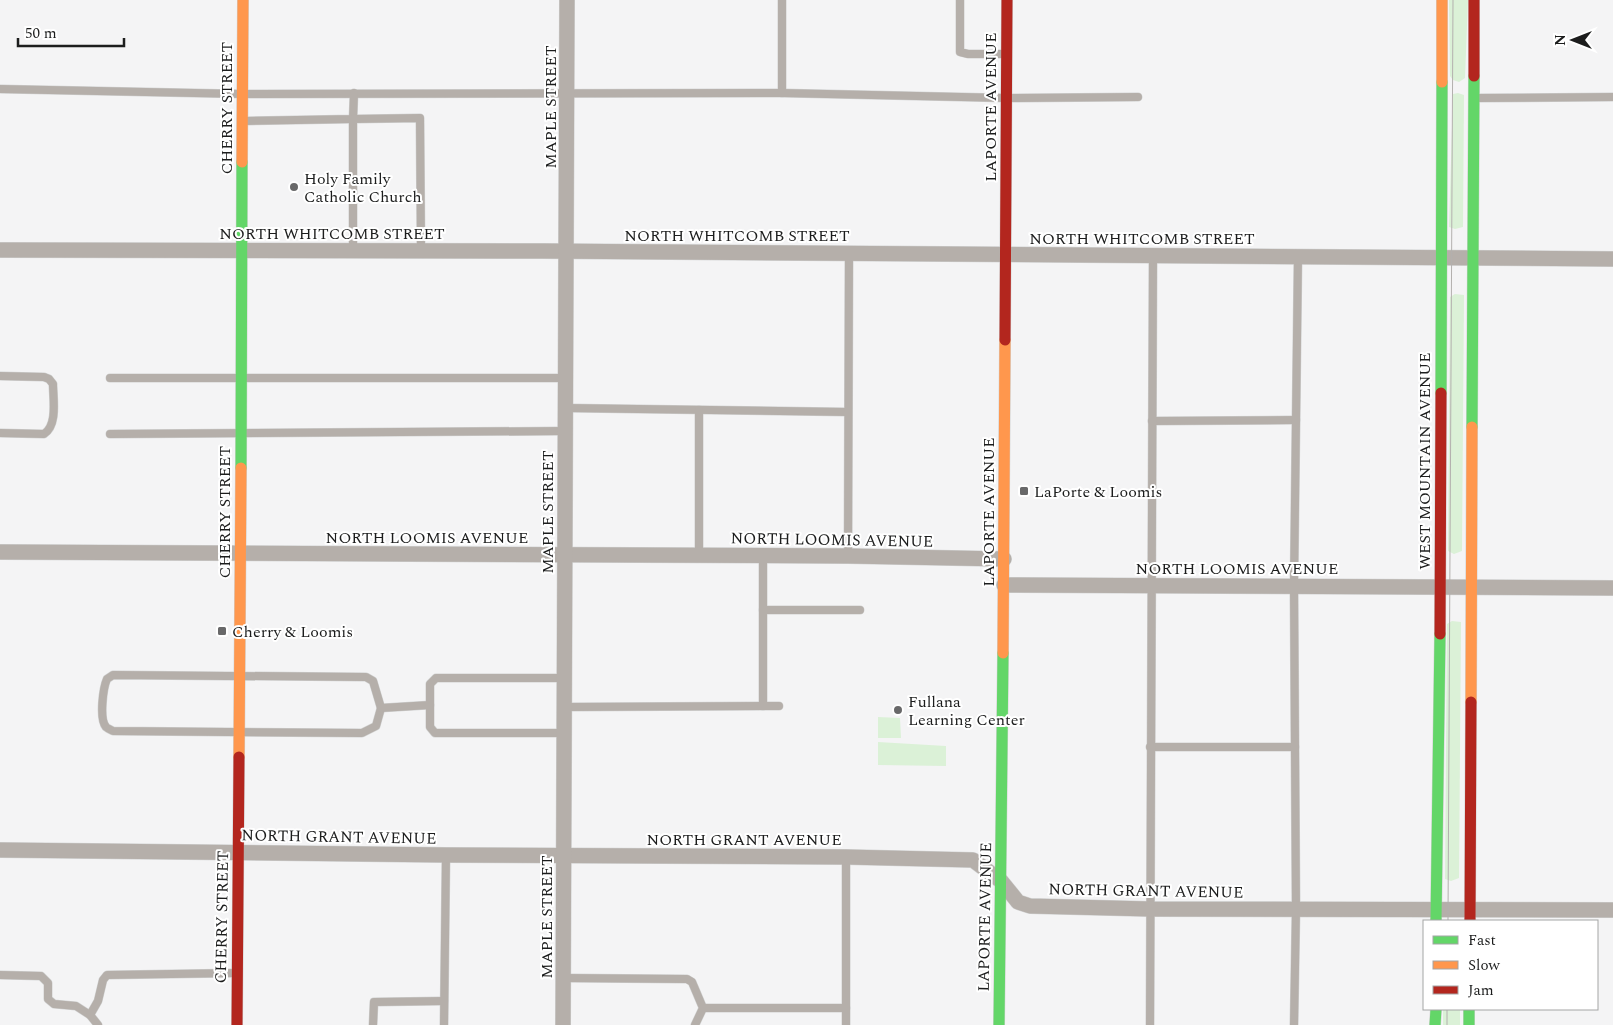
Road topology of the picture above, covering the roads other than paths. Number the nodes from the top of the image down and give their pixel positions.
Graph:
1 (243, 0) edge
2 (567, 0) edge
3 (782, 0) edge
4 (960, 0) edge
5 (1006, 0) edge
6 (1442, 0) edge
7 (1474, 0) edge
8 (1006, 54) junction
9 (0, 89) edge
10 (568, 92) junction
11 (782, 93) junction
12 (242, 94) junction
13 (354, 94) junction
14 (1138, 97) dead end
15 (1613, 97) edge
16 (1006, 98) junction
17 (1474, 98) junction
18 (353, 119) junction
19 (243, 121) junction
20 (0, 250) edge
21 (241, 250) junction
22 (353, 250) junction
23 (421, 251) junction
24 (566, 251) junction
25 (849, 253) junction
26 (1004, 255) junction
27 (1152, 255) junction
28 (1298, 256) junction
29 (1441, 258) junction
30 (1473, 258) junction
31 (1613, 259) edge
32 (0, 376) edge
33 (110, 378) dead end
34 (241, 378) junction
35 (566, 378) junction
36 (566, 408) junction
37 (699, 410) junction
38 (848, 412) junction
39 (1296, 420) junction
40 (1152, 421) junction
41 (565, 432) junction
42 (0, 433) edge
43 (240, 433) junction
44 (110, 434) dead end
45 (0, 552) edge
46 (241, 554) junction
47 (565, 554) junction
48 (763, 555) junction
49 (699, 556) junction
50 (848, 556) junction
51 (1004, 559) junction
52 (1004, 585) junction
53 (1152, 586) junction
54 (1294, 586) junction
55 (1440, 586) junction
56 (1471, 587) junction
57 (1613, 588) edge
58 (763, 610) junction
59 (860, 610) dead end
60 (239, 676) junction
61 (564, 678) junction
62 (430, 705) junction
63 (763, 706) junction
64 (779, 706) dead end
65 (565, 707) junction
66 (381, 708) junction
67 (239, 732) junction
68 (564, 733) junction
69 (1150, 747) junction
70 (1295, 748) junction
71 (0, 850) edge
72 (238, 852) junction
73 (446, 855) junction
74 (564, 855) junction
75 (846, 857) junction
76 (1001, 881) junction
77 (1150, 909) junction
78 (1296, 909) junction
79 (1613, 910) edge
80 (1436, 915) edge
81 (1470, 915) edge
82 (237, 973) junction
83 (0, 975) edge
84 (562, 978) junction
85 (444, 1001) junction
86 (702, 1008) junction
87 (846, 1008) junction
88 (1436, 1010) edge
89 (1469, 1010) edge
90 (90, 1015) junction
91 (98, 1025) edge
92 (237, 1025) edge
93 (373, 1025) edge
94 (444, 1025) edge
95 (563, 1025) edge
96 (695, 1025) edge
97 (846, 1025) edge
98 (999, 1025) edge
99 (1150, 1025) edge
100 (1294, 1025) edge
101 (1436, 1025) edge
102 (1469, 1025) edge

1 - 12 street, CHERRY STREET
2 - 10 street, MAPLE STREET
3 - 11 lane
4 - 8 lane
5 - 8 street, LAPORTE AVENUE
6 - 29 street, WEST MOUNTAIN AVENUE
7 - 17 street
8 - 16 street, LAPORTE AVENUE
9 - 12 lane
10 - 11 lane
10 - 13 lane
10 - 24 street, MAPLE STREET
11 - 16 lane
12 - 13 lane
12 - 19 street, CHERRY STREET
13 - 18 lane
14 - 16 lane
15 - 17 lane
16 - 26 street, LAPORTE AVENUE
17 - 30 street
18 - 19 lane
18 - 22 lane
18 - 23 lane
19 - 21 street, CHERRY STREET
20 - 21 street, NORTH WHITCOMB STREET
21 - 22 street, NORTH WHITCOMB STREET
21 - 34 street, CHERRY STREET
22 - 23 street, NORTH WHITCOMB STREET
23 - 24 street, NORTH WHITCOMB STREET
24 - 25 street, NORTH WHITCOMB STREET
24 - 35 street, MAPLE STREET
25 - 26 street, NORTH WHITCOMB STREET
25 - 38 lane
26 - 27 street, NORTH WHITCOMB STREET
26 - 51 street, LAPORTE AVENUE
27 - 28 street, NORTH WHITCOMB STREET
27 - 40 lane
28 - 29 street, NORTH WHITCOMB STREET
28 - 39 lane
29 - 30 street, NORTH WHITCOMB STREET
29 - 55 street, WEST MOUNTAIN AVENUE
30 - 31 street, NORTH WHITCOMB STREET
30 - 56 street
32 - 42 lane
33 - 34 lane
34 - 35 lane
34 - 43 street, CHERRY STREET
35 - 36 street, MAPLE STREET
36 - 37 lane
36 - 41 street, MAPLE STREET
37 - 38 lane
37 - 49 lane
38 - 50 lane
39 - 40 lane
39 - 54 lane
40 - 53 lane
41 - 43 lane
41 - 47 street, MAPLE STREET
43 - 44 lane
43 - 46 street, CHERRY STREET
45 - 46 street, NORTH LOOMIS AVENUE
46 - 47 street, NORTH LOOMIS AVENUE
46 - 60 street, CHERRY STREET
47 - 49 street, NORTH LOOMIS AVENUE
47 - 61 street, MAPLE STREET
48 - 49 street, NORTH LOOMIS AVENUE
48 - 50 street, NORTH LOOMIS AVENUE
48 - 58 lane
50 - 51 street, NORTH LOOMIS AVENUE
51 - 52 street, LAPORTE AVENUE
52 - 53 street, NORTH LOOMIS AVENUE
52 - 76 street, LAPORTE AVENUE
53 - 54 street, NORTH LOOMIS AVENUE
53 - 69 lane
54 - 55 street, NORTH LOOMIS AVENUE
54 - 70 lane
55 - 56 street, NORTH LOOMIS AVENUE
55 - 80 street, WEST MOUNTAIN AVENUE
56 - 57 street, NORTH LOOMIS AVENUE
56 - 81 street
58 - 59 lane
58 - 63 lane
60 - 66 lane
60 - 67 street, CHERRY STREET
60 - 67 lane
61 - 62 lane
61 - 65 street, MAPLE STREET
62 - 66 lane
62 - 68 lane
63 - 64 lane
63 - 65 lane
65 - 68 street, MAPLE STREET
66 - 67 lane
67 - 72 street, CHERRY STREET
68 - 74 street, MAPLE STREET
69 - 70 lane
69 - 77 lane
70 - 78 lane
71 - 72 street, NORTH GRANT AVENUE
72 - 73 street, NORTH GRANT AVENUE
72 - 82 street, CHERRY STREET
73 - 74 street, NORTH GRANT AVENUE
73 - 85 lane
74 - 75 street, NORTH GRANT AVENUE
74 - 84 street, MAPLE STREET
75 - 76 street, NORTH GRANT AVENUE
75 - 87 lane
76 - 77 street, NORTH GRANT AVENUE
76 - 98 street, LAPORTE AVENUE
77 - 78 street, NORTH GRANT AVENUE
77 - 99 lane
78 - 80 street, NORTH GRANT AVENUE
78 - 100 lane
79 - 81 street, NORTH GRANT AVENUE
80 - 81 street, NORTH GRANT AVENUE
82 - 90 lane
82 - 92 street, CHERRY STREET
83 - 90 lane
84 - 86 lane
84 - 95 street, MAPLE STREET
85 - 93 lane
85 - 94 lane
86 - 87 lane
86 - 96 lane
87 - 97 lane
88 - 101 street
89 - 102 street
90 - 91 lane

